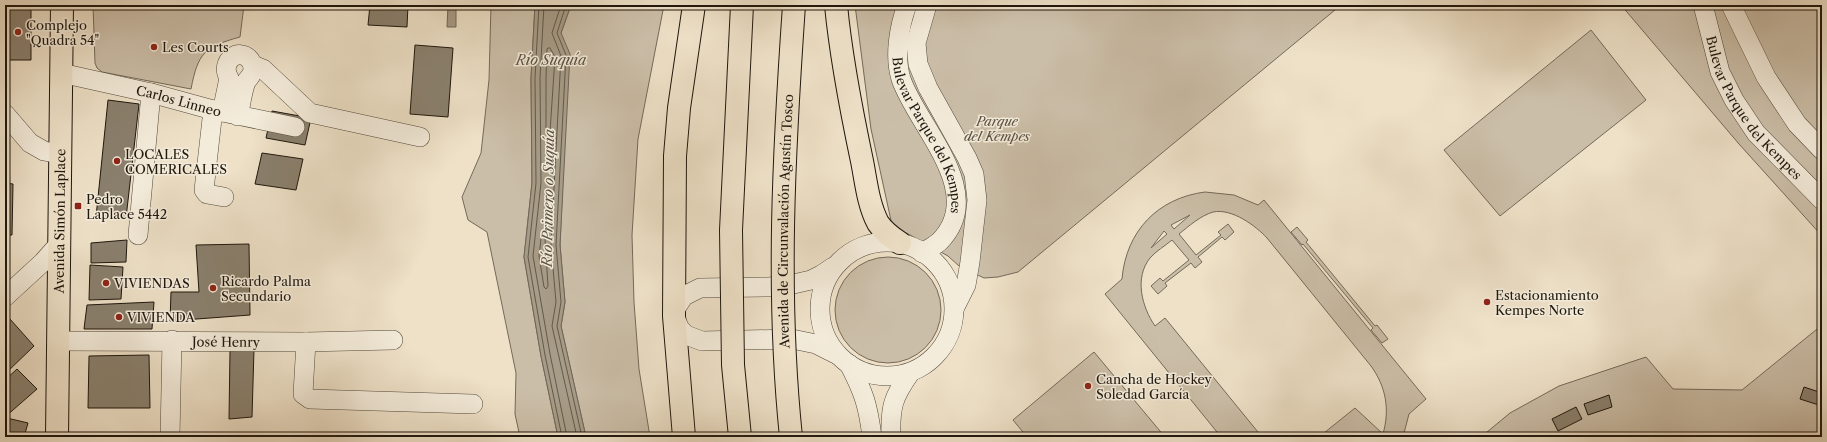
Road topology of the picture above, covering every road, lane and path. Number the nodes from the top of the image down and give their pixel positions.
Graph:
1 (62, 5) edge
2 (694, 5) edge
3 (742, 5) edge
4 (794, 5) edge
5 (836, 5) edge
6 (907, 5) edge
7 (927, 5) edge
8 (1703, 5) edge
9 (1732, 5) edge
10 (253, 65) junction
11 (61, 73) junction
12 (151, 93) junction
13 (224, 113) junction
14 (5, 114) edge
15 (296, 127) dead end
16 (420, 137) dead end
17 (1822, 150) edge
18 (60, 154) junction
19 (224, 197) dead end
20 (1822, 200) edge
21 (138, 235) dead end
22 (60, 243) junction
23 (900, 243) junction
24 (922, 253) junction
25 (836, 265) junction
26 (5, 297) edge
27 (955, 307) junction
28 (674, 316) junction
29 (172, 340) junction
30 (393, 340) dead end
31 (58, 341) junction
32 (306, 342) junction
33 (845, 361) junction
34 (910, 373) junction
35 (473, 404) dead end
36 (684, 431) edge
37 (57, 437) edge
38 (170, 437) edge
39 (740, 437) edge
40 (791, 437) edge
41 (872, 437) edge
42 (891, 437) edge

1 - 11 main road, Avenida Simón Laplace
2 - 28 main road
3 - 39 main road, bridge
4 - 40 main road, Avenida de Circunvalación Agustín Tosco, bridge
5 - 23 main road
6 - 24 street, Bulevar Parque del Kempes
7 - 27 street, Bulevar Parque del Kempes
8 - 20 street, Bulevar Parque del Kempes
9 - 17 street, Bulevar Parque del Kempes
10 - 13 street
10 - 13 street
10 - 16 street
11 - 12 street, Carlos Linneo
11 - 18 main road, Avenida Simón Laplace
12 - 13 street, Carlos Linneo
12 - 21 street
13 - 15 street, Carlos Linneo
13 - 19 street
14 - 18 street
18 - 22 main road, Avenida Simón Laplace
22 - 26 street
22 - 31 main road, Avenida Simón Laplace
23 - 24 street
23 - 25 street
24 - 27 street
25 - 28 street
25 - 33 street
27 - 34 street
28 - 33 street
28 - 36 main road
29 - 31 street, José Henry
29 - 32 street, José Henry
29 - 38 street
30 - 32 street, José Henry
31 - 37 main road, Avenida Simón Laplace
32 - 35 street
33 - 34 street
33 - 41 street
34 - 42 street

